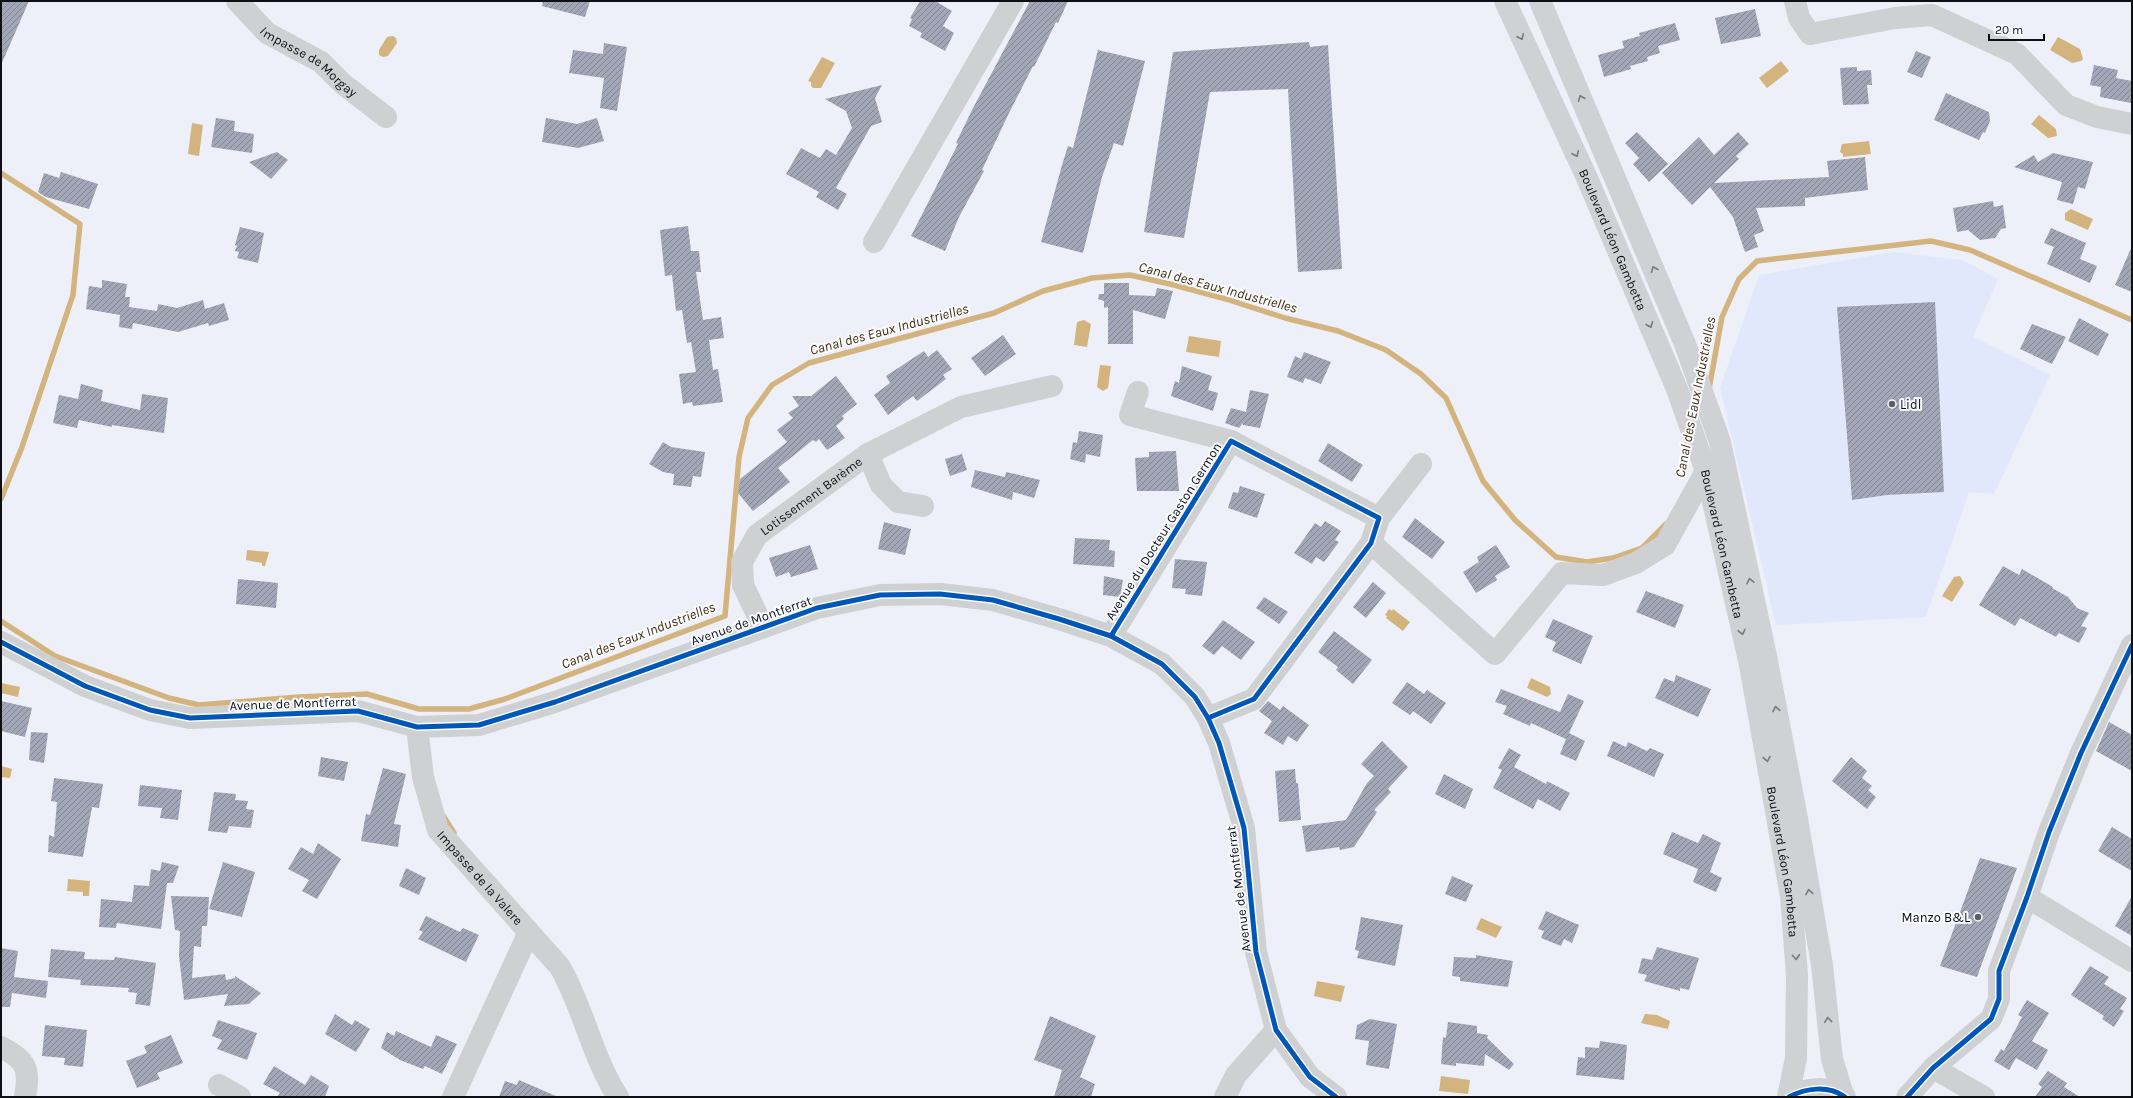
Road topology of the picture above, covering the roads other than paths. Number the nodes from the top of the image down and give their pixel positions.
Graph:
1 (237, 1) edge
2 (1013, 1) edge
3 (1505, 1) edge
4 (1540, 1) edge
5 (1795, 1) edge
6 (386, 118) dead end
7 (2132, 124) edge
8 (874, 242) dead end
9 (1052, 386) dead end
10 (1138, 392) dead end
11 (1231, 441) junction
12 (868, 454) junction
13 (1421, 464) dead end
14 (1706, 471) junction
15 (923, 506) dead end
16 (1379, 518) junction
17 (1371, 543) junction
18 (764, 627) junction
19 (1110, 636) junction
20 (1, 642) edge
21 (2132, 645) edge
22 (1208, 718) junction
23 (417, 727) junction
24 (2027, 897) junction
25 (529, 932) junction
26 (2132, 961) edge
27 (1276, 1030) junction
28 (1, 1048) edge
29 (1933, 1068) junction
30 (219, 1085) dead end
31 (1844, 1096) edge
32 (25, 1097) edge
33 (240, 1097) edge
34 (453, 1097) edge
35 (618, 1097) edge
36 (1225, 1097) edge
37 (1336, 1097) edge
38 (1788, 1097) edge
39 (1907, 1097) edge
40 (1984, 1097) edge

1 - 6 street, Impasse de Morgay
2 - 8 street
3 -> 14 main road, Boulevard Léon Gambetta
31 -> 4 main road, Boulevard Léon Gambetta
5 - 7 street
9 - 12 street, Lotissement Barème
10 - 11 street
11 - 16 street, Avenue du Docteur Gaston Germon
11 - 19 street, Avenue du Docteur Gaston Germon
12 - 15 street, Lotissement Barème
12 - 18 street, Lotissement Barème
13 - 16 street
14 - 17 street
14 -> 38 main road, Boulevard Léon Gambetta
16 - 17 street
17 - 22 street
18 - 19 street, Avenue de Montferrat
18 - 23 street, Avenue de Montferrat
19 - 22 street, Avenue de Montferrat
20 - 23 street, Avenue de Montferrat
21 - 24 street
22 - 27 street, Avenue de Montferrat
23 - 25 street, Impasse de la Valere
24 - 26 street
24 - 29 street
25 - 34 street, Impasse de la Valere
25 - 35 street, Impasse de la Valere
27 - 36 street
27 - 37 street, Avenue de Montferrat
28 - 32 street
29 - 39 street
29 - 40 street
30 - 33 street
31 - 38 main road

